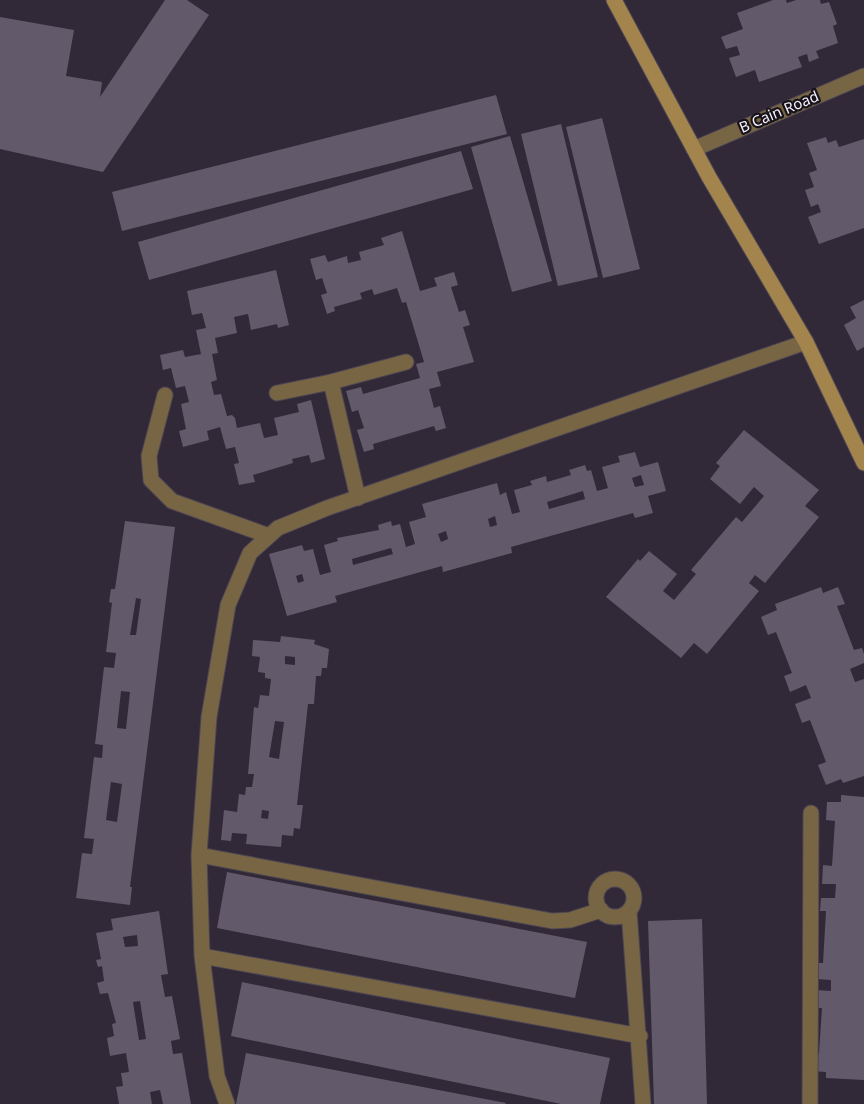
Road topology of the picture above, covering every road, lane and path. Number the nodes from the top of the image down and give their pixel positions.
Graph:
1 (614, 0) edge
2 (864, 76) edge
3 (694, 149) junction
4 (806, 342) junction
5 (406, 362) dead end
6 (330, 382) junction
7 (277, 393) dead end
8 (165, 395) dead end
9 (864, 463) edge
10 (358, 498) junction
11 (269, 536) junction
12 (811, 813) dead end
13 (199, 855) junction
14 (601, 910) junction
15 (629, 911) junction
16 (202, 956) junction
17 (640, 1036) junction
18 (227, 1104) edge
19 (643, 1104) edge
20 (810, 1104) edge

1 - 3 street
2 - 3 street, B Cain Road
3 - 4 street
4 - 9 street
4 - 10 street
5 - 6 street
6 - 7 street
6 - 10 street
8 - 11 street
10 - 11 street
11 - 13 street
12 - 20 street
13 - 14 street
13 - 16 street
14 - 15 street
14 - 15 street
15 - 17 street
16 - 17 street
16 - 18 street
17 - 19 street

